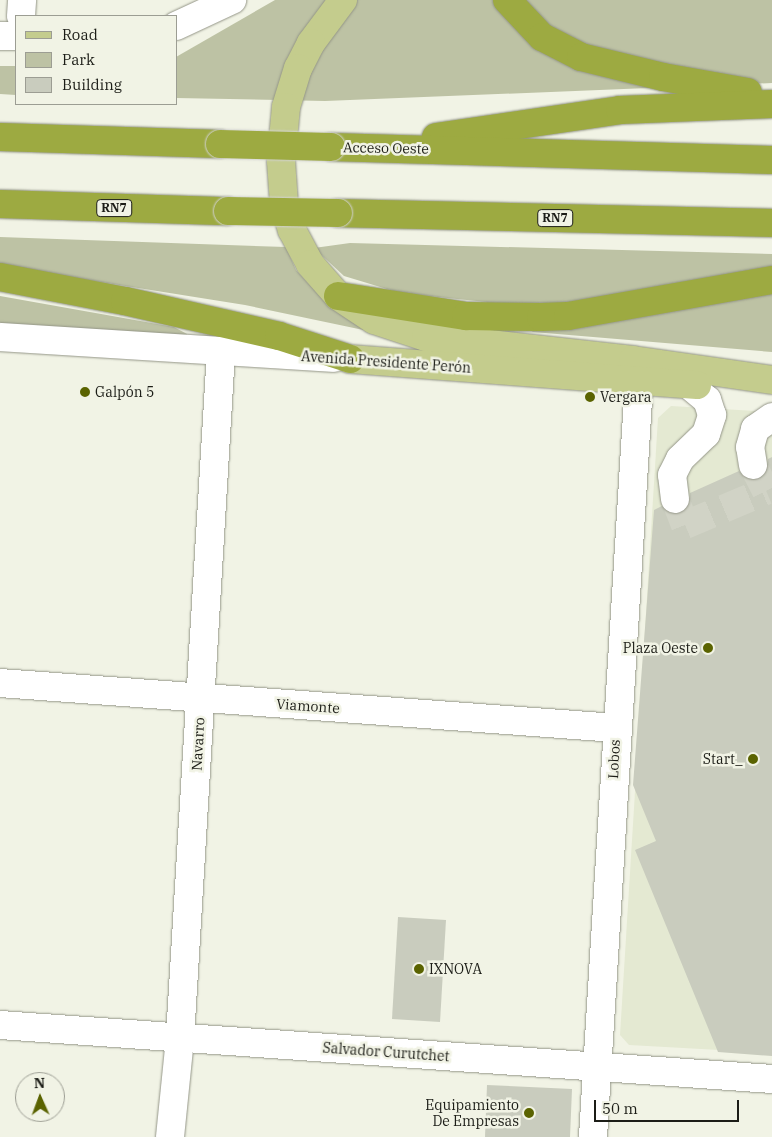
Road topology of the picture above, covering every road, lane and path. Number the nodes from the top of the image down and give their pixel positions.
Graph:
1 (22, 0) edge
2 (232, 0) edge
3 (343, 0) edge
4 (507, 0) edge
5 (21, 15) edge
6 (178, 25) edge
7 (0, 36) edge
8 (15, 36) edge
9 (772, 96) edge
10 (772, 104) edge
11 (0, 137) edge
12 (369, 147) junction
13 (772, 160) edge
14 (0, 204) edge
15 (772, 223) edge
16 (0, 277) edge
17 (772, 280) edge
18 (338, 296) junction
19 (0, 338) edge
20 (220, 351) junction
21 (350, 359) junction
22 (772, 380) edge
23 (639, 382) junction
24 (689, 385) junction
25 (772, 388) edge
26 (772, 417) edge
27 (753, 465) tunnel mouth
28 (675, 499) tunnel mouth
29 (0, 683) edge
30 (200, 699) junction
31 (615, 728) junction
32 (0, 1025) edge
33 (180, 1038) junction
34 (597, 1066) junction
35 (772, 1079) edge
36 (170, 1137) edge
37 (593, 1137) edge

1 - 5 street
2 - 6 street
3 - 18 main road
4 - 9 highway
7 - 8 street
10 - 12 highway
11 - 12 highway, Acceso Oeste, bridge
12 - 13 highway, Acceso Oeste
14 - 15 highway, RN7, bridge
16 - 21 highway
17 - 18 highway
18 - 22 main road
19 - 20 street, Avenida Presidente Perón
20 - 21 street, Avenida Presidente Perón
20 - 30 street, Navarro
21 - 23 main road, Avenida Presidente Perón
23 - 24 main road, Avenida Presidente Perón
23 - 31 street, Lobos
24 - 25 main road, Avenida Presidente Perón
24 - 28 street
26 - 27 street
29 - 30 street, Viamonte
30 - 31 street, Viamonte
30 - 33 street, Navarro
31 - 34 street, Lobos
32 - 33 street, Salvador Curutchet
33 - 34 street, Salvador Curutchet
33 - 36 street, Navarro
34 - 35 street, Salvador Curutchet
34 - 37 street, Lobos

